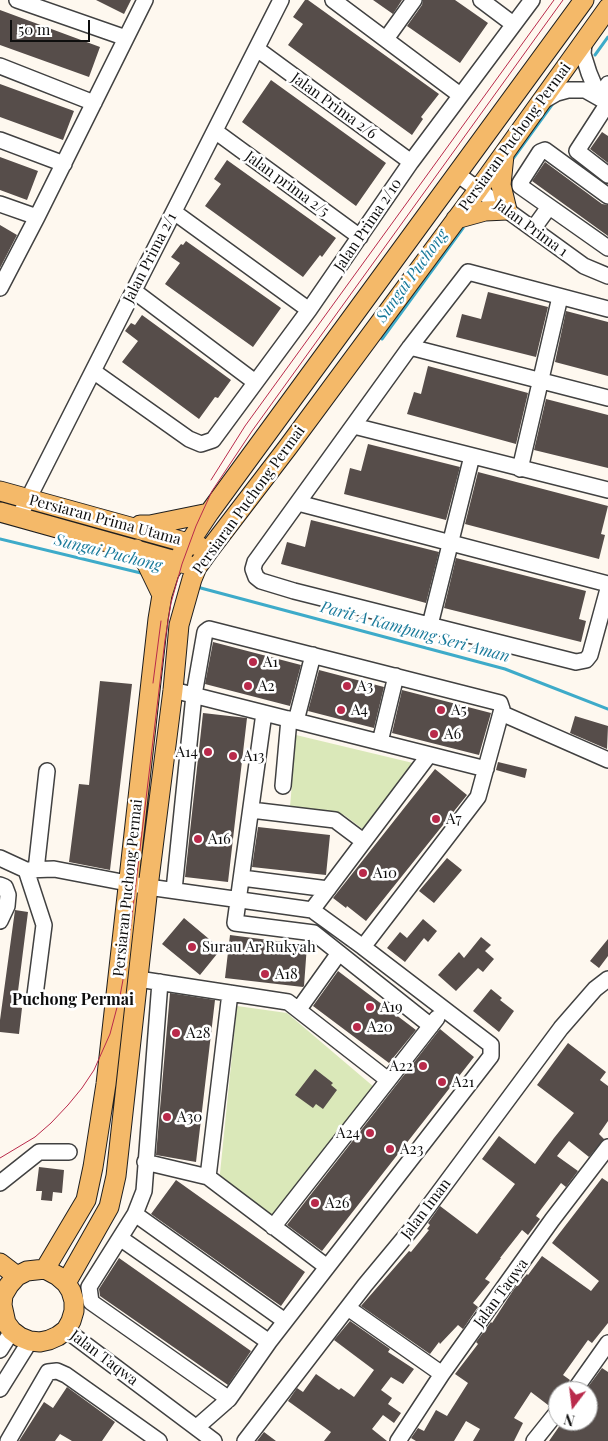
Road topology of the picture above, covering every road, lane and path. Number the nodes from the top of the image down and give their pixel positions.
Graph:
1 (17, 0) edge
2 (145, 0) edge
3 (282, 0) edge
4 (333, 0) edge
5 (414, 0) edge
6 (481, 0) edge
7 (532, 0) edge
8 (584, 0) edge
9 (608, 8) edge
10 (513, 24) junction
11 (126, 38) junction
12 (386, 40) junction
13 (584, 42) junction
14 (257, 49) junction
15 (0, 66) edge
16 (460, 95) junction
17 (606, 97) edge
18 (94, 103) junction
19 (540, 103) junction
20 (602, 124) edge
21 (215, 131) junction
22 (0, 140) edge
23 (505, 151) junction
24 (411, 162) junction
25 (64, 164) junction
26 (457, 174) junction
27 (608, 175) edge
28 (478, 190) junction
29 (608, 196) edge
30 (0, 204) edge
31 (549, 206) junction
32 (507, 210) junction
33 (174, 212) junction
34 (37, 217) junction
35 (456, 219) junction
36 (533, 229) junction
37 (360, 237) junction
38 (608, 248) edge
39 (608, 276) edge
40 (0, 288) edge
41 (134, 291) junction
42 (560, 297) junction
43 (309, 310) junction
44 (608, 310) edge
45 (410, 347) junction
46 (93, 371) junction
47 (540, 381) junction
48 (255, 382) junction
49 (608, 398) edge
50 (354, 426) junction
51 (472, 456) junction
52 (520, 468) junction
53 (608, 490) edge
54 (0, 491) edge
55 (28, 499) junction
56 (298, 503) junction
57 (0, 512) edge
58 (209, 513) junction
59 (19, 517) junction
60 (127, 525) junction
61 (452, 542) junction
62 (189, 543) junction
63 (210, 548) junction
64 (136, 549) junction
65 (173, 567) junction
66 (194, 573) junction
67 (608, 584) edge
68 (608, 589) edge
69 (162, 595) junction
70 (430, 625) junction
71 (312, 655) junction
72 (396, 676) junction
73 (173, 690) junction
74 (194, 695) junction
75 (264, 713) junction
76 (501, 713) junction
77 (293, 720) junction
78 (380, 742) junction
79 (429, 755) junction
80 (608, 760) edge
81 (486, 769) junction
82 (47, 771) dead end
83 (283, 786) dead end
84 (251, 810) junction
85 (364, 841) junction
86 (0, 858) edge
87 (31, 870) junction
88 (242, 878) junction
89 (129, 882) junction
90 (0, 885) edge
91 (148, 887) junction
92 (328, 889) junction
93 (174, 890) junction
94 (239, 900) junction
95 (312, 910) junction
96 (0, 921) edge
97 (363, 947) junction
98 (340, 953) junction
99 (138, 979) junction
100 (608, 980) edge
101 (160, 982) junction
102 (230, 993) junction
103 (35, 995) dead end
104 (299, 1009) junction
105 (444, 1009) junction
106 (431, 1026) junction
107 (388, 1080) junction
108 (608, 1147) edge
109 (69, 1152) dead end
110 (146, 1162) junction
111 (208, 1177) junction
112 (0, 1182) edge
113 (135, 1214) junction
114 (273, 1226) junction
115 (120, 1238) junction
116 (0, 1263) edge
117 (327, 1267) junction
118 (45, 1269) junction
119 (17, 1276) junction
120 (66, 1282) junction
121 (2, 1294) edge
122 (348, 1308) junction
123 (285, 1321) junction
124 (66, 1330) junction
125 (12, 1331) junction
126 (30, 1341) junction
127 (268, 1342) junction
128 (608, 1343) edge
129 (0, 1350) edge
130 (442, 1374) junction
131 (581, 1381) edge
132 (0, 1389) edge
133 (229, 1399) junction
134 (548, 1424) edge
135 (197, 1427) junction
136 (8, 1441) edge
137 (159, 1441) edge
138 (214, 1441) edge
139 (246, 1441) edge
140 (398, 1441) edge
141 (534, 1441) edge

1 - 11 street
2 - 11 street
3 - 14 street, Jalan Prima 2/1
4 - 12 street
5 - 12 street
6 - 10 street
7 - 10 street, Jalan Prima 2/10
8 - 26 main road, Persiaran Puchong Permai
9 - 13 main road, Persiaran Puchong Permai
10 - 16 street, Jalan Prima 2/10
11 - 18 street
12 - 16 street
13 - 17 street
13 - 19 main road, Persiaran Puchong Permai
14 - 21 street, Jalan Prima 2/1
14 - 24 street, Jalan Prima 2/6
15 - 18 street
16 - 24 street, Jalan Prima 2/10
17 - 19 street
17 - 20 street
18 - 25 street
19 - 23 main road, Persiaran Puchong Permai
20 - 27 street
21 - 33 street, Jalan Prima 2/1
21 - 37 street, Jalan prima 2/5
22 - 25 street
23 - 28 main road, Persiaran Puchong Permai
23 - 32 main road
24 - 37 street, Jalan Prima 2/10
25 - 34 street
26 - 28 street, Jalan Prima 1
26 - 58 main road, Persiaran Puchong Permai
28 - 32 street, Jalan Prima 1
28 - 35 main road, Persiaran Puchong Permai
29 - 31 street
30 - 34 street
31 - 36 street
31 - 38 street
32 - 35 main road
32 - 36 street, Jalan Prima 1
33 - 41 street, Jalan Prima 2/1
33 - 43 street
34 - 40 street
35 - 63 main road, Persiaran Puchong Permai
36 - 39 street, Jalan Prima 1
37 - 43 street, Jalan Prima 2/10
41 - 46 street, Jalan Prima 2/1
41 - 48 street
42 - 44 street
42 - 45 street
42 - 47 street
43 - 48 street, Jalan Prima 2/10
45 - 47 street
45 - 50 street
46 - 48 street, Jalan Prima 2/10
46 - 55 street, Jalan Prima 2/1
47 - 49 street
47 - 52 street
50 - 51 street
50 - 56 street
51 - 52 street
51 - 61 street
52 - 53 street
54 - 55 main road, Persiaran Prima Utama
55 - 59 street, Jalan Prima 2/1
55 - 60 main road, Persiaran Prima Utama
56 - 61 street
56 - 70 street
57 - 59 main road, Persiaran Prima Utama
58 - 60 main road
58 - 62 main road, Persiaran Puchong Permai
59 - 64 main road, Persiaran Prima Utama
60 - 62 main road, Persiaran Prima Utama
61 - 67 street
61 - 70 street
62 - 63 main road, Persiaran Prima Utama
62 - 65 main road, Persiaran Puchong Permai
63 - 66 main road, Persiaran Puchong Permai
64 - 65 main road, Persiaran Prima Utama
64 - 69 main road
65 - 66 main road, Persiaran Prima Utama
65 - 69 main road, Persiaran Puchong Permai
66 - 73 main road, Persiaran Puchong Permai
68 - 70 street
69 - 89 main road, Persiaran Puchong Permai
71 - 72 street
71 - 74 street
71 - 77 street
72 - 76 street
72 - 78 street
73 - 74 street
73 - 91 main road, Persiaran Puchong Permai
74 - 75 street
74 - 93 street
75 - 77 street
75 - 84 street
76 - 80 street
76 - 81 street
77 - 78 street
77 - 83 street
78 - 79 street
79 - 81 street
79 - 85 street
81 - 97 street
82 - 87 street
84 - 85 street
84 - 88 street
85 - 92 street
86 - 87 street
87 - 89 street
87 - 103 street
88 - 92 street
88 - 94 street
89 - 91 street
89 - 118 main road, Persiaran Puchong Permai
90 - 96 street
91 - 93 street
91 - 99 main road, Persiaran Puchong Permai
92 - 95 street
93 - 94 street
94 - 95 street
94 - 98 street
95 - 97 street
97 - 105 street
98 - 104 street
98 - 106 street
99 - 101 street
99 - 120 main road, Persiaran Puchong Permai
100 - 122 street, Jalan Iman
101 - 102 street
101 - 110 street
102 - 104 street
102 - 111 street
104 - 107 street
105 - 106 street
105 - 117 street
106 - 107 street
107 - 114 street
108 - 130 street, Jalan Taqwa
109 - 112 street
110 - 111 street
110 - 113 street
111 - 114 street
113 - 115 street
113 - 123 street
114 - 117 street
115 - 127 street
115 - 133 street
116 - 119 main road
117 - 123 street
118 - 119 main road
118 - 120 main road
119 - 121 main road
120 - 124 main road
121 - 125 main road
122 - 130 street
122 - 139 street, Jalan Iman
123 - 127 street
124 - 126 main road
124 - 135 street, Jalan Taqwa
125 - 126 main road
125 - 129 street
126 - 132 street
127 - 133 street
128 - 131 street
130 - 140 street, Jalan Taqwa
133 - 135 street
134 - 141 street
135 - 138 street, Jalan Taqwa
136 - 137 street

